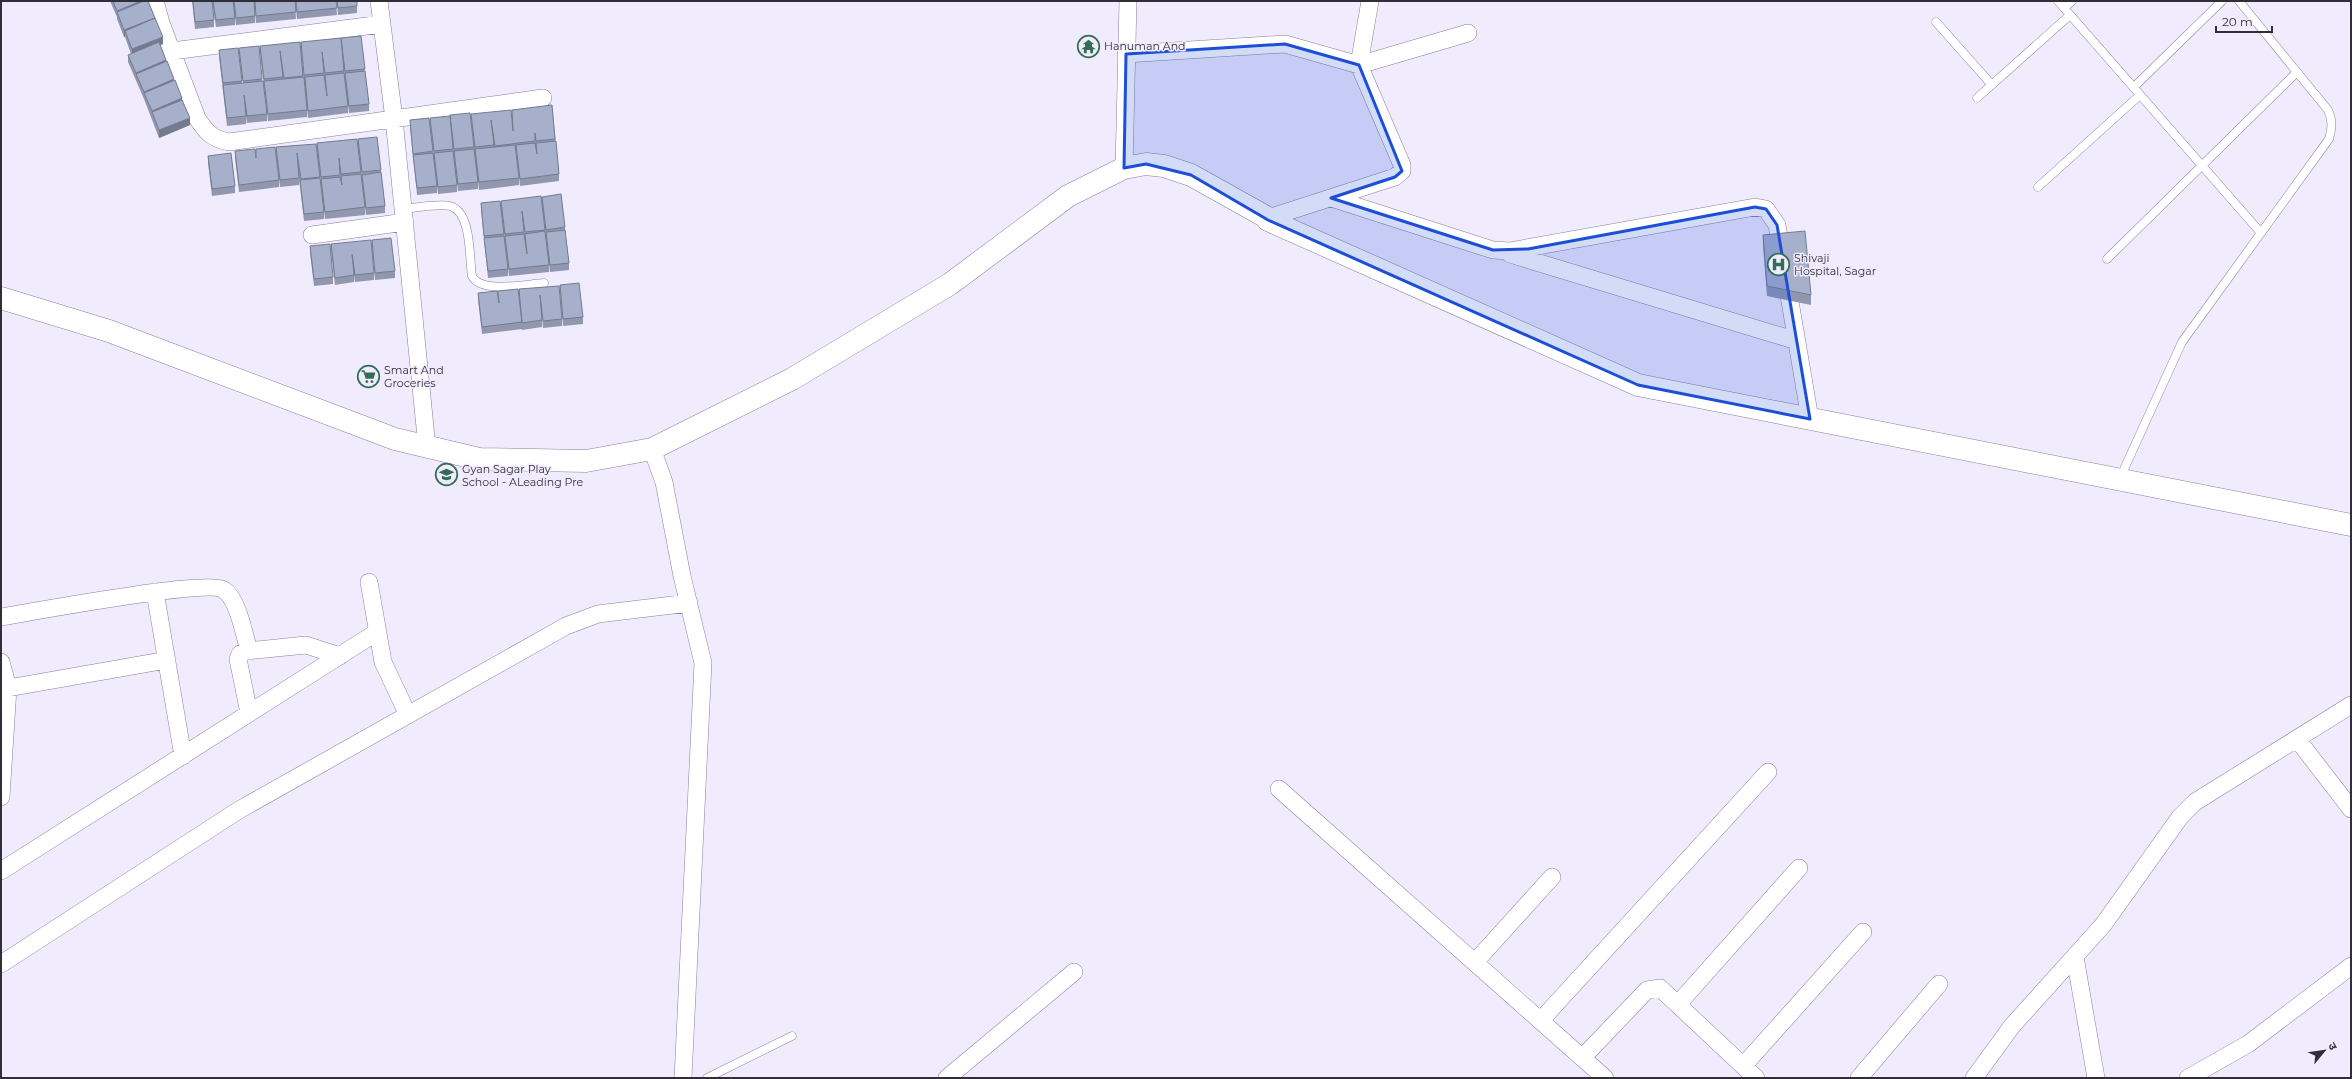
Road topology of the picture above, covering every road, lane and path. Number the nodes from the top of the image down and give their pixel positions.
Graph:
1 (155, 1) edge
2 (379, 1) edge
3 (1128, 1) edge
4 (1370, 1) edge
5 (2058, 1) edge
6 (2072, 1) edge
7 (2222, 1) edge
8 (2239, 1) edge
9 (2064, 8) junction
10 (2070, 15) junction
11 (1936, 22) dead end
12 (382, 24) junction
13 (1468, 33) dead end
14 (172, 51) junction
15 (1126, 54) junction
16 (1359, 65) junction
17 (2297, 72) junction
18 (1992, 85) junction
19 (2134, 87) junction
20 (2140, 95) junction
21 (543, 98) dead end
22 (1977, 98) dead end
23 (394, 119) junction
24 (2202, 166) junction
25 (1124, 168) junction
26 (2038, 188) dead end
27 (1331, 198) junction
28 (404, 216) junction
29 (1268, 218) junction
30 (2261, 233) junction
31 (312, 235) dead end
32 (1498, 250) junction
33 (2107, 259) dead end
34 (544, 283) dead end
35 (1, 298) edge
36 (1797, 341) junction
37 (1810, 419) junction
38 (427, 447) junction
39 (652, 449) junction
40 (2120, 479) junction
41 (2351, 525) edge
42 (369, 582) dead end
43 (155, 592) junction
44 (689, 603) junction
45 (1, 617) edge
46 (377, 632) junction
47 (249, 651) junction
48 (340, 656) junction
49 (167, 660) junction
50 (1, 662) edge
51 (8, 688) junction
52 (2351, 705) edge
53 (249, 714) junction
54 (408, 715) junction
55 (2296, 739) junction
56 (183, 756) junction
57 (1768, 772) dead end
58 (1279, 789) dead end
59 (1, 798) edge
60 (2351, 809) edge
61 (1798, 868) dead end
62 (1, 872) edge
63 (1552, 877) dead end
64 (1863, 932) dead end
65 (2075, 957) junction
66 (1475, 962) junction
67 (1, 964) edge
68 (2351, 966) edge
69 (1074, 972) dead end
70 (1939, 984) dead end
71 (1678, 1004) junction
72 (1541, 1020) junction
73 (792, 1036) dead end
74 (1583, 1057) junction
75 (1743, 1066) junction
76 (683, 1078) edge
77 (707, 1078) edge
78 (947, 1078) edge
79 (1604, 1078) edge
80 (1756, 1078) edge
81 (1859, 1078) edge
82 (1974, 1078) edge
83 (2096, 1078) edge
84 (2188, 1078) edge

1 - 14 street
2 - 12 street
3 - 15 street
4 - 16 street
5 - 9 lane
6 - 9 lane
7 - 19 lane
8 - 17 lane
9 - 10 lane
10 - 18 lane
10 - 19 lane
11 - 18 lane
12 - 14 street
12 - 23 street
13 - 16 street
14 - 23 street
15 - 16 street
15 - 25 street
16 - 27 street
17 - 24 lane
17 - 30 lane
18 - 22 lane
19 - 20 lane
20 - 24 lane
20 - 26 lane
21 - 23 street
23 - 28 street
24 - 30 lane
24 - 33 lane
25 - 29 main road
25 - 39 main road
27 - 29 street
27 - 32 street
28 - 31 street
28 - 34 lane
28 - 38 street
29 - 37 main road
30 - 40 lane
32 - 36 street
32 - 36 street
35 - 38 main road
36 - 37 street
37 - 40 main road
38 - 39 main road
39 - 44 street
40 - 41 main road
42 - 46 street
43 - 45 street
43 - 47 street
43 - 49 street
44 - 54 street
44 - 76 street
46 - 48 street
46 - 54 street
47 - 48 street
47 - 53 street
48 - 53 street
49 - 51 street
49 - 56 street
50 - 51 street
51 - 59 street
52 - 55 street
53 - 56 street
54 - 67 street
55 - 60 street
55 - 65 street
56 - 62 street
57 - 72 street
58 - 66 street
61 - 71 street
63 - 66 street
64 - 75 street
65 - 82 street
65 - 83 street
66 - 72 street
68 - 84 street
69 - 78 street
70 - 81 street
71 - 74 street
71 - 75 street
72 - 74 street
73 - 77 lane
74 - 79 street
75 - 80 street

